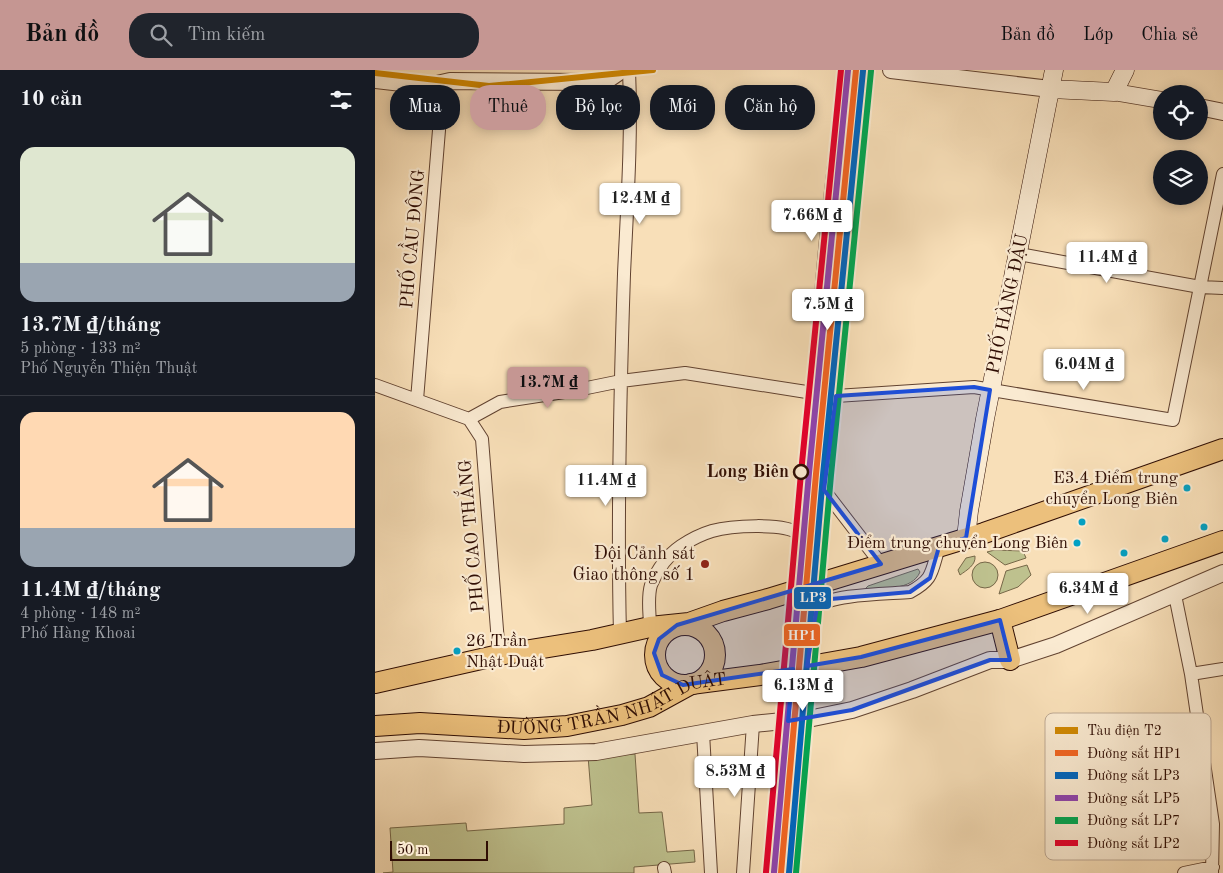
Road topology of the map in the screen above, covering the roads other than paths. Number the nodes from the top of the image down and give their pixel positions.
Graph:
1 (622, 70) edge
2 (629, 70) edge
3 (864, 70) edge
4 (891, 70) edge
5 (1054, 70) edge
6 (1125, 70) edge
7 (375, 80) edge
8 (443, 81) junction
9 (1050, 89) junction
10 (1114, 92) junction
11 (844, 95) dead end
12 (1153, 99) edge
13 (1208, 109) edge
14 (1223, 112) edge
15 (1223, 174) edge
16 (1019, 254) junction
17 (1200, 287) junction
18 (1223, 288) edge
19 (621, 381) junction
20 (375, 385) edge
21 (990, 390) junction
22 (836, 396) junction
23 (417, 400) junction
24 (469, 418) junction
25 (1223, 449) edge
26 (966, 538) junction
27 (1223, 541) edge
28 (939, 547) junction
29 (881, 564) junction
30 (1223, 573) edge
31 (1175, 595) junction
32 (995, 621) junction
33 (677, 625) junction
34 (650, 627) junction
35 (620, 634) junction
36 (499, 655) junction
37 (1010, 660) junction
38 (1223, 669) edge
39 (1191, 674) junction
40 (375, 683) edge
41 (691, 684) junction
42 (1197, 713) edge
43 (753, 724) junction
44 (375, 726) edge
45 (703, 733) junction
46 (375, 751) edge
47 (1211, 810) edge
48 (1215, 862) edge
49 (711, 873) edge
50 (743, 873) edge
51 (774, 873) edge
52 (787, 873) edge
53 (1184, 873) edge

1 - 8 street
2 - 19 street
3 - 22 street
4 - 9 street
5 - 9 main road, PHỐ HÀNG ĐẬU
6 - 10 main road
7 - 8 street
8 - 23 street, PHỐ CẦU ĐÔNG
9 - 10 main road
9 - 16 main road, PHỐ HÀNG ĐẬU
10 - 12 street
11 - 19 street
13 - 14 street
15 - 17 street
16 - 17 street
16 - 21 main road, PHỐ HÀNG ĐẬU
17 - 18 street
17 - 21 street
19 - 24 street
19 - 35 street
20 - 23 street
21 - 22 street
21 - 26 main road, PHỐ HÀNG ĐẬU
22 - 29 street
23 - 24 street
24 - 36 street, PHỐ CAO THẮNG
25 - 26 main road
26 - 28 main road
27 - 32 main road, ĐƯỜNG TRẦN NHẬT DUẬT
28 - 29 main road
28 - 52 street, bridge
29 - 33 main road
30 - 31 street
31 - 37 street
31 - 39 street
32 - 37 main road
32 - 41 main road, ĐƯỜNG TRẦN NHẬT DUẬT
33 - 34 main road
33 - 41 main road
33 - 41 main road
34 - 35 main road
34 - 51 street, bridge
35 - 36 main road
36 - 40 main road
37 - 43 street
38 - 39 street
39 - 42 street
41 - 44 main road, ĐƯỜNG TRẦN NHẬT DUẬT
43 - 45 street
43 - 50 street
45 - 46 street
45 - 49 street
47 - 48 street
48 - 53 street

